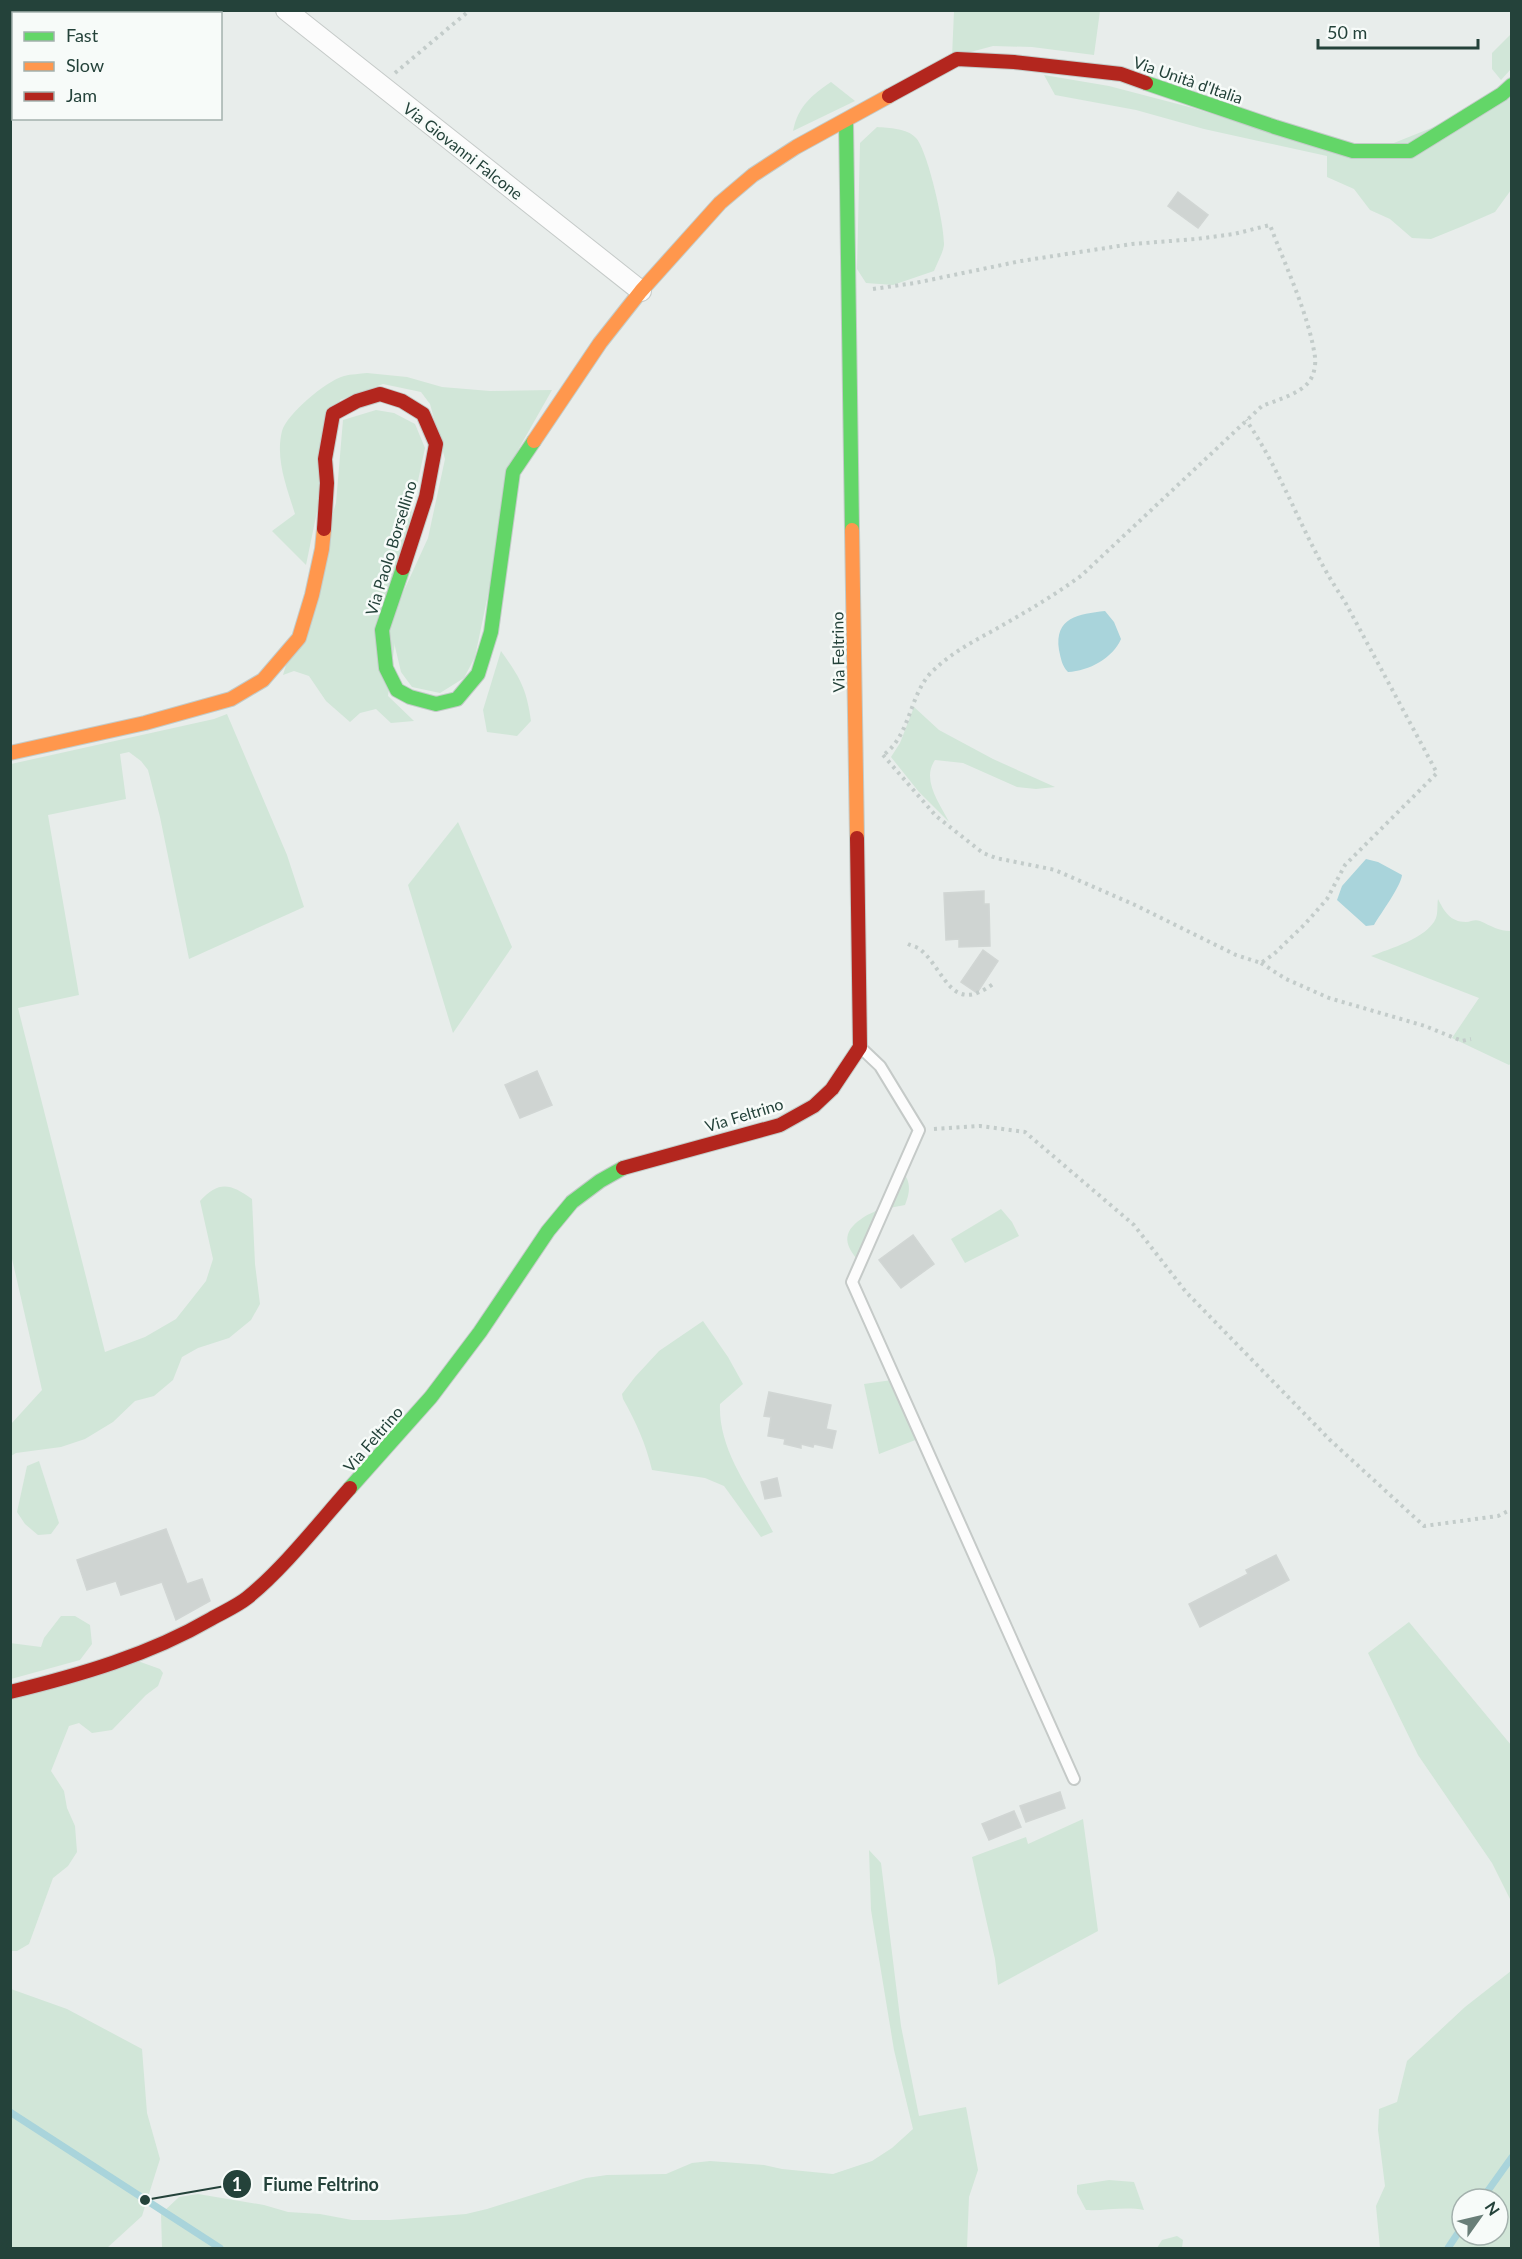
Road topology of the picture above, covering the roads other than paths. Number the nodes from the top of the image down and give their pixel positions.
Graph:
1 (286, 10) edge
2 (1512, 85) edge
3 (846, 121) junction
4 (641, 291) junction
5 (10, 753) edge
6 (860, 1047) junction
7 (10, 1692) edge
8 (1074, 1779) dead end

1 - 4 street, Via Giovanni Falcone
2 - 3 street, Via Unità d'Italia
3 - 4 street, Via Paolo Borsellino
3 - 6 street, Via Feltrino
4 - 5 street, Via Paolo Borsellino
6 - 7 street, Via Feltrino
6 - 8 lane

